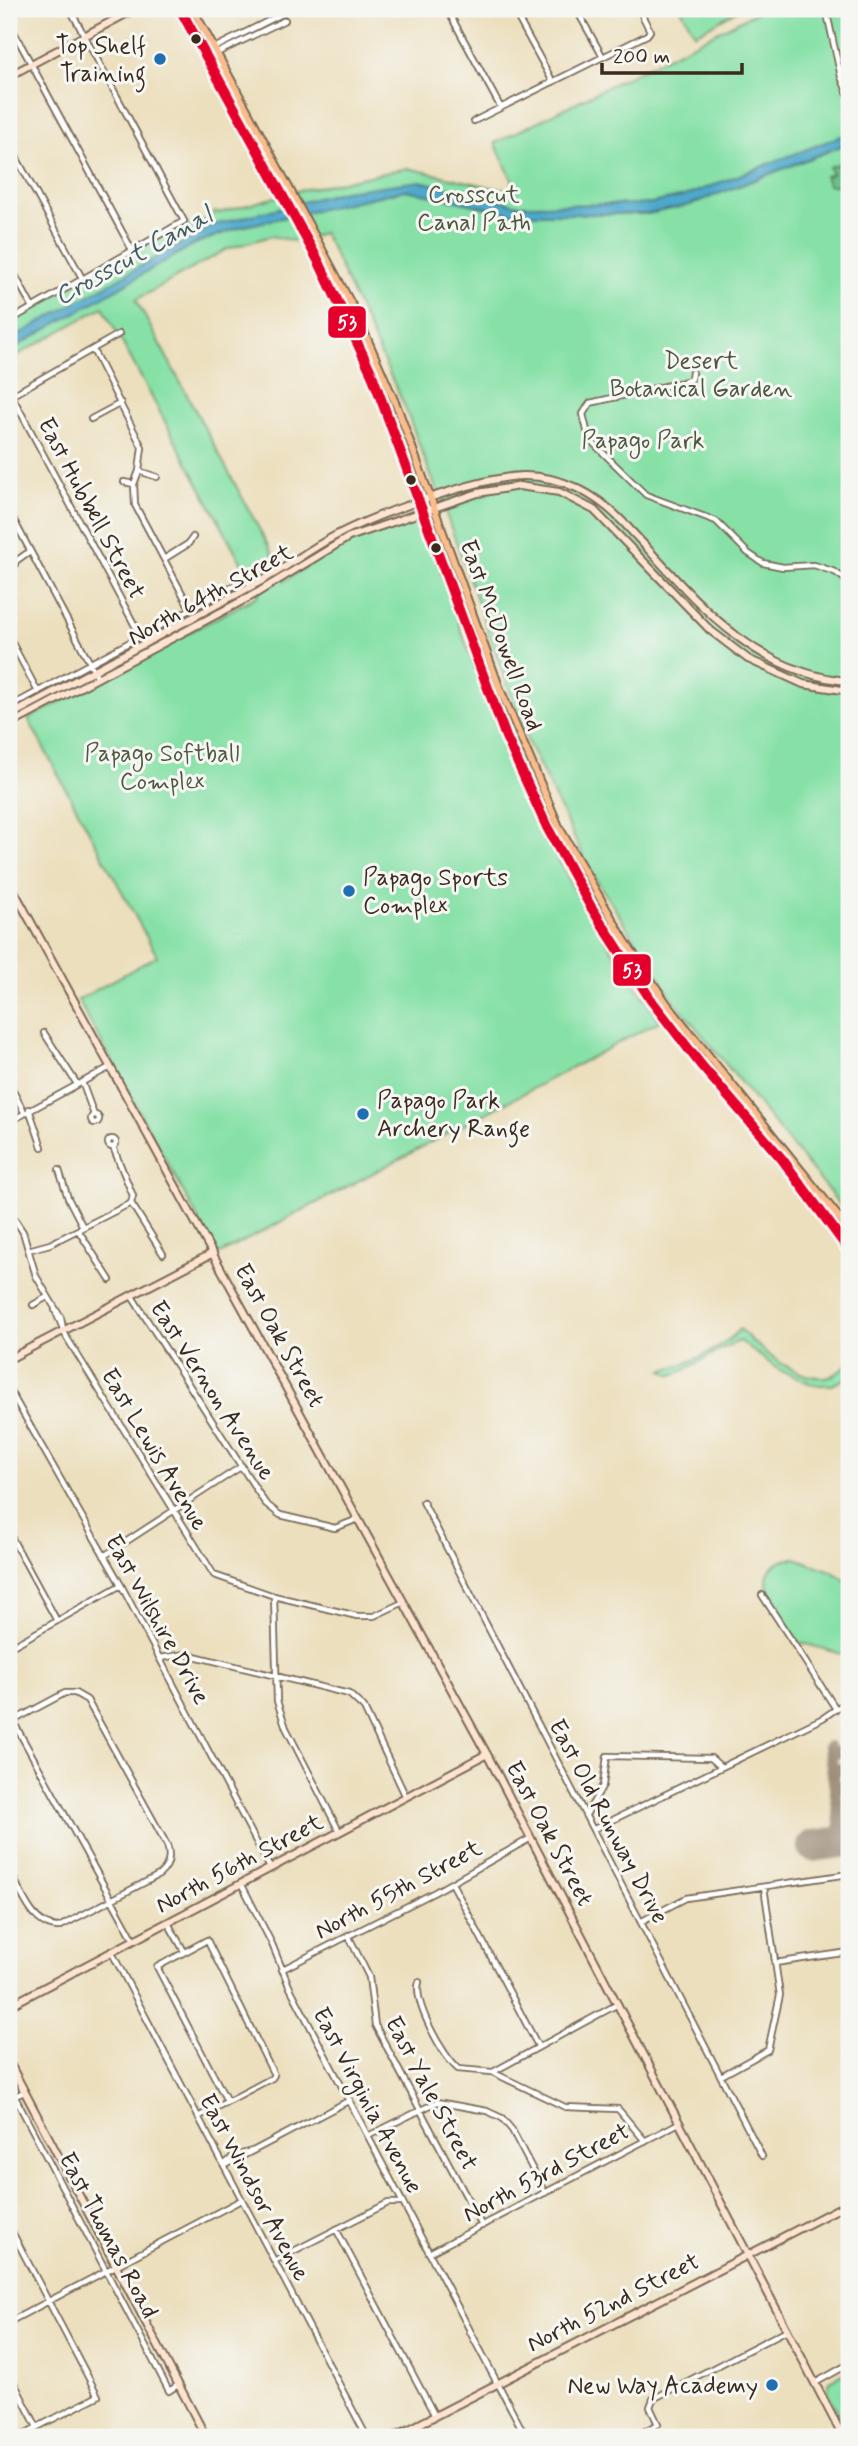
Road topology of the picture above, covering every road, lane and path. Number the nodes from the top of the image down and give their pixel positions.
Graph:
1 (70, 9) edge
2 (135, 9) edge
3 (180, 9) edge
4 (193, 9) edge
5 (447, 9) edge
6 (513, 9) edge
7 (576, 9) edge
8 (639, 9) edge
9 (826, 9) edge
10 (283, 17) dead end
11 (9, 23) edge
12 (84, 36) junction
13 (216, 50) junction
14 (603, 57) junction
15 (223, 63) junction
16 (32, 64) junction
17 (840, 67) junction
18 (213, 69) junction
19 (9, 76) edge
20 (849, 80) edge
21 (553, 82) junction
22 (849, 96) edge
23 (501, 108) junction
24 (474, 121) dead end
25 (9, 144) edge
26 (132, 250) junction
27 (9, 264) edge
28 (82, 278) junction
29 (350, 302) junction
30 (32, 307) junction
31 (9, 321) edge
32 (119, 334) dead end
33 (360, 348) junction
34 (93, 350) junction
35 (692, 372) dead end
36 (391, 391) junction
37 (10, 397) edge
38 (121, 403) junction
39 (91, 419) dead end
40 (139, 471) junction
41 (157, 477) dead end
42 (124, 482) dead end
43 (134, 484) junction
44 (432, 499) junction
45 (421, 503) junction
46 (435, 507) junction
47 (9, 511) edge
48 (424, 511) junction
49 (192, 537) dead end
50 (322, 547) junction
51 (30, 551) junction
52 (163, 559) junction
53 (9, 581) edge
54 (849, 582) edge
55 (251, 587) junction
56 (191, 610) junction
57 (9, 637) edge
58 (141, 637) junction
59 (89, 662) junction
60 (94, 671) junction
61 (98, 678) junction
62 (849, 681) edge
63 (849, 691) edge
64 (38, 692) junction
65 (9, 707) edge
66 (9, 716) edge
67 (9, 725) edge
68 (9, 881) edge
69 (44, 1034) dead end
70 (110, 1067) junction
71 (9, 1083) edge
72 (80, 1083) junction
73 (27, 1110) junction
74 (94, 1115) dead end
75 (9, 1122) edge
76 (42, 1147) dead end
77 (113, 1147) dead end
78 (59, 1170) dead end
79 (131, 1203) junction
80 (9, 1211) edge
81 (825, 1215) junction
82 (80, 1228) junction
83 (849, 1230) edge
84 (849, 1242) edge
85 (28, 1250) junction
86 (849, 1250) edge
87 (213, 1253) junction
88 (163, 1254) dead end
89 (110, 1280) dead end
90 (131, 1295) junction
91 (47, 1297) junction
92 (33, 1305) dead end
93 (63, 1330) junction
94 (9, 1359) edge
95 (9, 1389) edge
96 (242, 1466) junction
97 (423, 1502) dead end
98 (172, 1511) junction
99 (358, 1519) junction
100 (9, 1533) edge
101 (104, 1556) junction
102 (121, 1585) junction
103 (762, 1595) dead end
104 (274, 1596) junction
105 (404, 1602) junction
106 (57, 1621) junction
107 (9, 1648) edge
108 (160, 1658) junction
109 (276, 1677) junction
110 (849, 1700) edge
111 (836, 1709) junction
112 (11, 1722) edge
113 (487, 1754) junction
114 (721, 1767) junction
115 (406, 1797) junction
116 (586, 1815) junction
117 (594, 1829) junction
118 (339, 1831) junction
119 (531, 1838) junction
120 (9, 1868) edge
121 (270, 1868) junction
122 (849, 1874) edge
123 (452, 1883) junction
124 (241, 1884) junction
125 (764, 1887) junction
126 (112, 1901) junction
127 (642, 1921) junction
128 (168, 1923) junction
129 (348, 1935) junction
130 (134, 1941) junction
131 (184, 1951) junction
132 (849, 1952) edge
133 (112, 1953) junction
134 (775, 1963) junction
135 (281, 1970) junction
136 (419, 1982) dead end
137 (618, 2004) junction
138 (9, 2006) edge
139 (538, 2046) junction
140 (9, 2062) edge
141 (492, 2072) junction
142 (722, 2076) junction
143 (24, 2092) junction
144 (15, 2097) junction
145 (9, 2099) edge
146 (350, 2100) junction
147 (227, 2101) junction
148 (420, 2109) junction
149 (198, 2117) junction
150 (680, 2123) junction
151 (369, 2136) junction
152 (645, 2141) junction
153 (762, 2156) dead end
154 (224, 2166) junction
155 (545, 2193) junction
156 (241, 2200) junction
157 (401, 2203) junction
158 (849, 2203) edge
159 (9, 2226) edge
160 (482, 2226) junction
161 (336, 2229) junction
162 (429, 2253) junction
163 (748, 2254) junction
164 (274, 2261) junction
165 (116, 2265) junction
166 (106, 2270) junction
167 (48, 2301) junction
168 (9, 2322) edge
169 (787, 2330) junction
170 (849, 2364) edge
171 (9, 2374) edge
172 (498, 2383) junction
173 (815, 2383) junction
174 (178, 2385) junction
175 (435, 2416) junction
176 (37, 2427) junction
177 (649, 2429) junction
178 (18, 2437) edge
179 (206, 2437) edge
180 (366, 2437) edge
181 (394, 2437) edge
182 (526, 2437) edge
183 (633, 2437) edge
184 (653, 2437) edge
185 (843, 2437) edge

1 - 12 street
2 - 12 main road
3 - 18 main road, East McDowell Road
4 - 13 main road, East McDowell Road
5 - 23 street
6 - 21 street
7 - 14 street
8 - 14 street
9 - 17 street
10 - 13 street
11 - 16 street
12 - 16 main road
12 - 26 street
13 - 15 main road, East McDowell Road
14 - 21 street
15 - 18 main road
15 - 29 main road, East McDowell Road
16 - 19 main road
16 - 26 street
17 - 20 street
17 - 22 street
18 - 33 main road, East McDowell Road
21 - 23 street
23 - 24 street
25 - 28 street
26 - 28 street
27 - 30 street
28 - 30 street
29 - 33 main road
29 - 36 main road, East McDowell Road
30 - 31 street
32 - 34 street
33 - 36 main road
33 - 45 main road, East McDowell Road
34 - 37 street
34 - 38 street
35 - 54 street
36 - 44 main road, East McDowell Road
37 - 58 street, East Hubbell Street
38 - 39 street
38 - 40 street
40 - 41 street
40 - 43 street
42 - 43 street
43 - 52 street
44 - 45 main road, North 64th Street
44 - 46 main road, East McDowell Road
44 - 62 main road, North 64th Street
45 - 48 main road, East McDowell Road
45 - 50 main road, North 64th Street
46 - 48 main road, North 64th Street
46 - 63 main road, North 64th Street
46 - 83 main road, East McDowell Road
47 - 51 street
48 - 50 main road, North 64th Street
48 - 81 main road, East McDowell Road
49 - 52 street
50 - 55 main road, North 64th Street
50 - 61 main road, North 64th Street
51 - 53 street
51 - 59 street
52 - 56 street
55 - 56 street, North 64th Street
55 - 60 main road, North 64th Street
56 - 58 street, North 64th Street
57 - 64 street
58 - 59 street, North 64th Street
59 - 60 street
59 - 64 street, North 64th Street
60 - 61 street
60 - 66 main road, North 64th Street
61 - 67 main road, North 64th Street
64 - 65 street, North 64th Street
68 - 70 main road, East Oak Street
69 - 72 street
70 - 72 street
70 - 87 main road, East Oak Street
71 - 73 street
72 - 73 street
72 - 74 street
73 - 75 street
73 - 76 street
77 - 79 street
78 - 82 street
79 - 82 street
79 - 88 street
80 - 85 street, East Lewis Avenue
81 - 84 main road
81 - 86 main road, East McDowell Road
82 - 85 street
82 - 89 street
85 - 91 street, East Lewis Avenue
87 - 90 main road
87 - 99 main road, East Oak Street
90 - 93 main road
90 - 96 street, East Vernon Avenue
91 - 92 street
91 - 93 street, East Lewis Avenue
93 - 94 main road
93 - 98 street, East Lewis Avenue
95 - 101 street, East Wilshire Drive
96 - 98 street
96 - 99 street, East Vernon Avenue
97 - 116 street, East Old Runway Drive
98 - 101 street
98 - 104 street, East Lewis Avenue
99 - 105 main road, East Oak Street
100 - 106 street
101 - 102 street, East Wilshire Drive
102 - 106 street
102 - 108 street, East Wilshire Drive
103 - 111 street
104 - 105 street
104 - 109 street
105 - 113 main road, East Oak Street
106 - 107 street
108 - 109 street
108 - 121 street, East Wilshire Drive
109 - 115 street
109 - 118 street
110 - 111 street
111 - 114 street
112 - 126 street
112 - 126 street
113 - 115 main road, North 56th Street
113 - 119 main road, East Oak Street
114 - 116 street
114 - 117 street
115 - 118 main road, North 56th Street
116 - 117 street, East Old Runway Drive
117 - 127 street, East Old Runway Drive
118 - 121 main road, North 56th Street
119 - 123 street, North 55th Street
119 - 137 main road, East Oak Street
120 - 126 street
121 - 124 main road, North 56th Street
122 - 125 street
123 - 129 street, North 55th Street
123 - 139 street
124 - 128 main road, North 56th Street
124 - 135 street, East Virginia Avenue
125 - 127 street
125 - 134 street
126 - 130 street
127 - 142 street, East Old Runway Drive
128 - 130 main road, North 56th Street
128 - 131 street
129 - 135 street, North 55th Street
129 - 148 street, East Yale Street
130 - 133 main road, North 56th Street
131 - 147 street
131 - 147 street
132 - 134 street
133 - 138 main road, North 56th Street
133 - 149 street, East Windsor Avenue
134 - 142 street
135 - 146 street, East Virginia Avenue
136 - 141 street
137 - 139 street
137 - 150 main road, East Oak Street
139 - 141 street
140 - 143 main road, East Thomas Road
141 - 152 street
142 - 153 street, East Old Runway Drive
143 - 144 street
143 - 165 main road, East Thomas Road
144 - 145 street
144 - 166 street, East Thomas Road
146 - 151 street, East Virginia Avenue
146 - 154 street
147 - 149 street
148 - 151 street
148 - 155 street
148 - 160 street, East Yale Street
149 - 154 street, East Windsor Avenue
150 - 152 street, North 53rd Street
150 - 163 main road, East Oak Street
151 - 157 street, East Virginia Avenue
152 - 155 street, North 53rd Street
154 - 156 street, East Windsor Avenue
155 - 160 street, North 53rd Street
156 - 164 street, East Windsor Avenue
156 - 165 street
157 - 161 street
157 - 162 street, East Virginia Avenue
158 - 163 main road, North 52nd Street
159 - 167 street
160 - 162 street, North 53rd Street
161 - 164 street
161 - 175 street
162 - 172 street, East Virginia Avenue
163 - 169 main road, East Oak Street
163 - 172 main road, North 52nd Street
164 - 180 street, East Windsor Avenue
165 - 166 street
165 - 174 main road, East Thomas Road
166 - 167 street
166 - 174 street, East Thomas Road
167 - 168 street
167 - 176 street
169 - 173 main road, East Oak Street
169 - 177 street
170 - 173 street
171 - 176 street
172 - 175 main road, North 52nd Street
172 - 182 street, East Virginia Avenue
173 - 185 main road, East Oak Street
174 - 179 main road, East Thomas Road
175 - 181 main road, North 52nd Street
176 - 178 street
177 - 183 street
177 - 184 street

